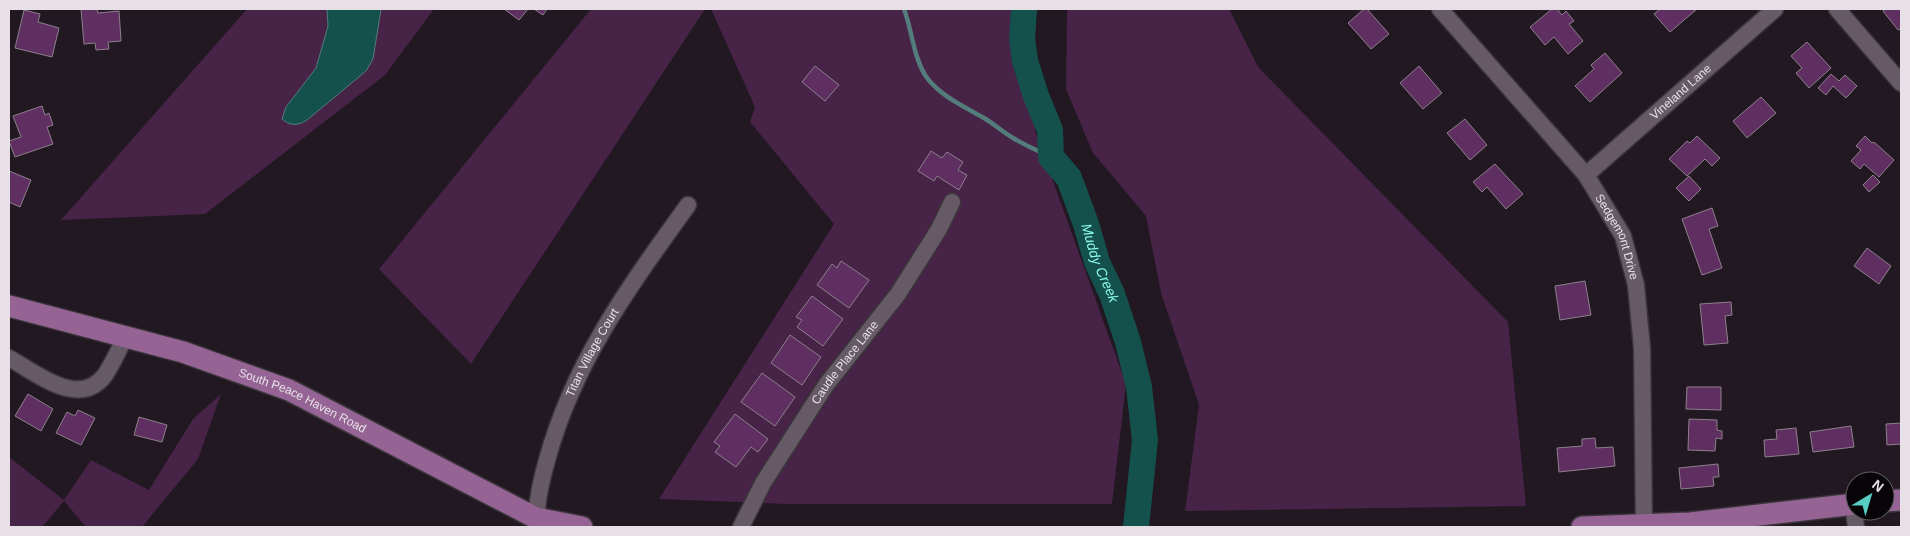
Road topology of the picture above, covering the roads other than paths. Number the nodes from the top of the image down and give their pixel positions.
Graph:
1 (1440, 9) edge
2 (1776, 9) edge
3 (1837, 9) edge
4 (1901, 83) edge
5 (1586, 175) junction
6 (952, 202) dead end
7 (688, 205) dead end
8 (9, 306) edge
9 (125, 337) junction
10 (9, 358) edge
11 (1845, 505) edge
12 (534, 524) edge
13 (1644, 526) edge
14 (582, 527) edge
15 (741, 527) edge
16 (1582, 527) edge

1 - 5 street, Sedgemont Drive
2 - 5 street, Vineland Lane
3 - 4 street
5 - 13 street, Sedgemont Drive
6 - 15 street, Caudle Place Lane
7 - 12 street, Titan Village Court
8 - 9 main road, South Peace Haven Road
9 - 10 street
9 - 12 main road, South Peace Haven Road
11 - 13 main road
12 - 14 main road, South Peace Haven Road
13 - 16 main road

